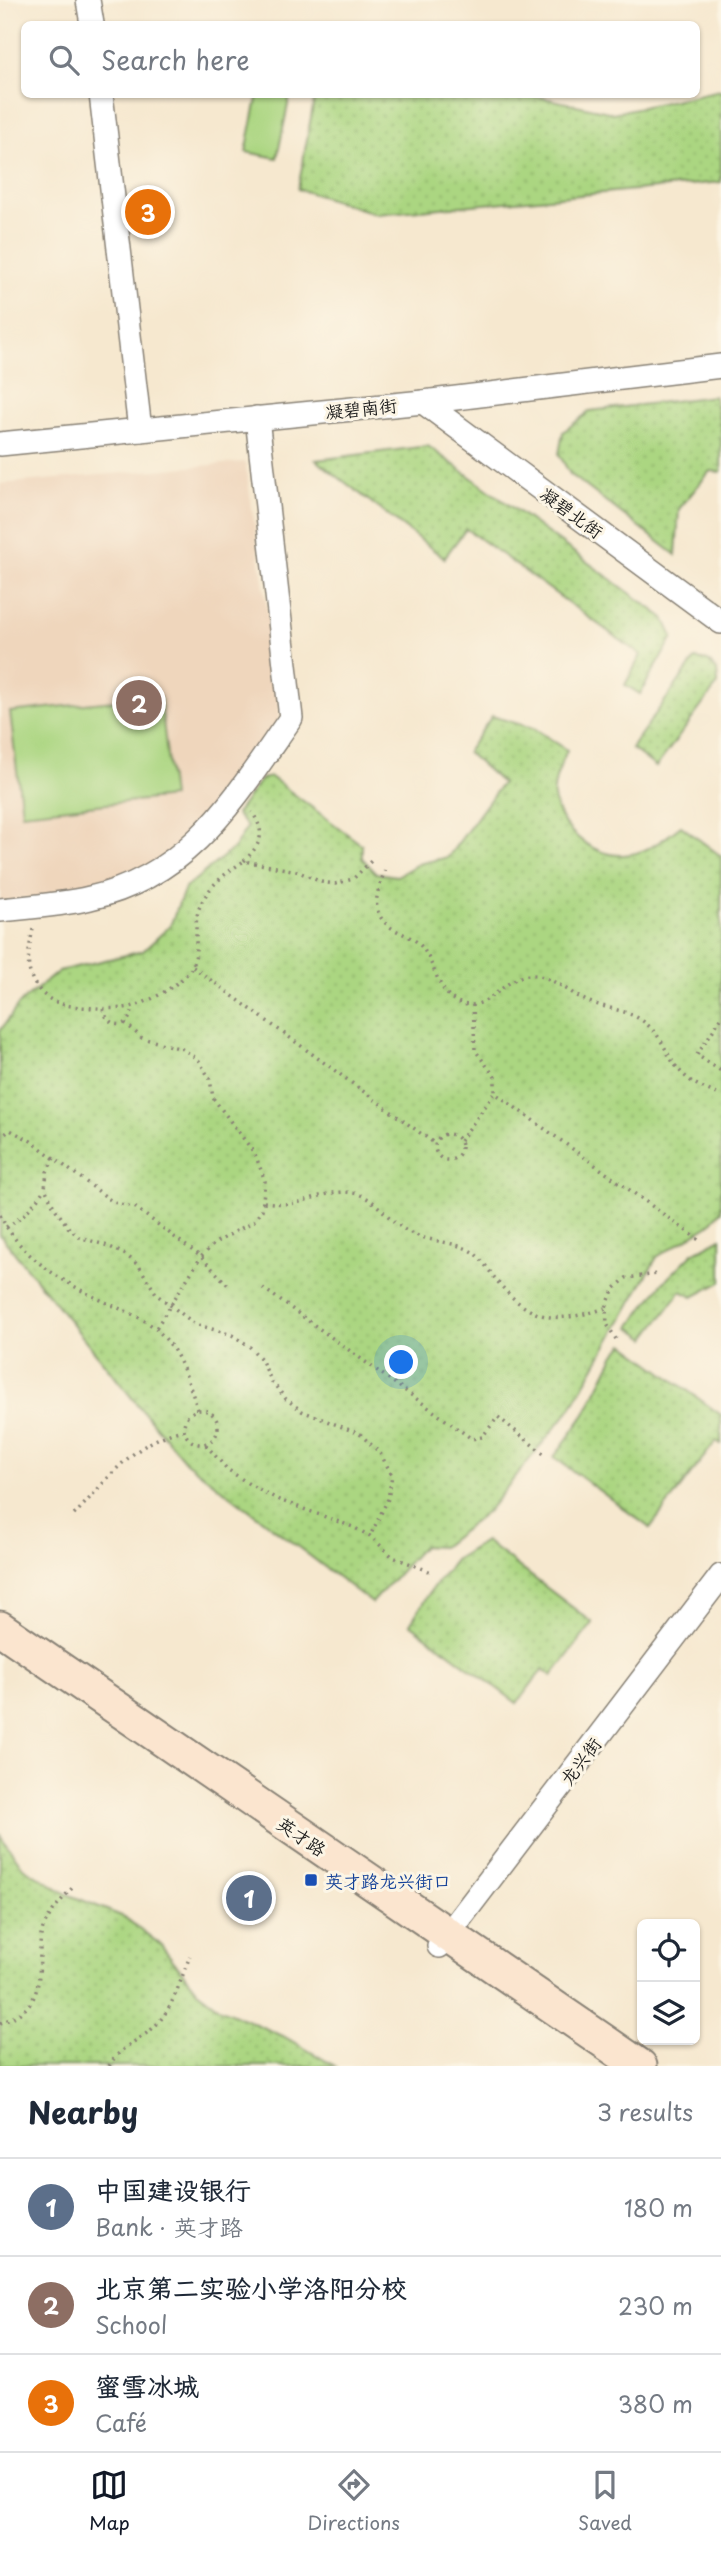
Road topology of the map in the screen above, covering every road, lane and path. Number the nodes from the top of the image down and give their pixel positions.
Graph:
1 (88, 0) edge
2 (92, 21) edge
3 (101, 98) edge
4 (721, 366) edge
5 (423, 402) junction
6 (257, 418) junction
7 (140, 430) junction
8 (0, 444) edge
9 (721, 621) edge
10 (233, 800) junction
11 (244, 861) junction
12 (371, 861) dead end
13 (385, 870) dead end
14 (37, 906) junction
15 (0, 910) edge
16 (192, 966) junction
17 (473, 1005) junction
18 (133, 1007) junction
19 (103, 1008) junction
20 (721, 1018) edge
21 (125, 1023) junction
22 (721, 1071) edge
23 (495, 1093) junction
24 (721, 1096) edge
25 (0, 1138) edge
26 (460, 1141) junction
27 (434, 1143) junction
28 (54, 1158) junction
29 (45, 1188) junction
30 (264, 1202) junction
31 (0, 1215) edge
32 (6, 1227) junction
33 (699, 1240) dead end
34 (201, 1257) junction
35 (658, 1274) dead end
36 (228, 1285) dead end
37 (263, 1288) dead end
38 (171, 1306) junction
39 (606, 1308) junction
40 (156, 1328) junction
41 (616, 1339) dead end
42 (198, 1410) junction
43 (183, 1430) junction
44 (206, 1445) junction
45 (544, 1454) dead end
46 (74, 1514) dead end
47 (370, 1536) junction
48 (434, 1573) dead end
49 (721, 1576) edge
50 (0, 1628) edge
51 (0, 1643) edge
52 (74, 1886) dead end
53 (443, 1941) junction
54 (190, 1956) dead end
55 (0, 2023) edge
56 (109, 2066) edge
57 (615, 2066) edge
58 (640, 2066) edge

1 - 2 street
3 - 7 street
4 - 5 street, 凝碧南街
5 - 6 street, 凝碧南街
5 - 9 street, 凝碧北街
6 - 7 street, 凝碧南街
6 - 10 street
7 - 8 street, 凝碧南街
10 - 11 path
10 - 14 street
11 - 12 path
11 - 16 path
13 - 17 path
14 - 15 street
14 - 19 path
16 - 18 path
16 - 27 path
17 - 23 path
17 - 24 path
18 - 19 path
18 - 21 path
19 - 21 path
20 - 22 path
21 - 30 path
23 - 26 path
23 - 33 path
25 - 28 path
26 - 27 path
26 - 27 path
28 - 29 path
28 - 34 path
29 - 32 path
29 - 38 path
30 - 34 path
30 - 39 path
31 - 32 path
32 - 40 path
34 - 36 path
34 - 38 path
35 - 39 path
37 - 45 path
38 - 40 path
38 - 47 path
39 - 41 path
40 - 42 path
42 - 43 path
42 - 44 path
43 - 44 path
43 - 46 path
44 - 47 path
47 - 48 path
49 - 53 street, 龙兴街
50 - 53 main road, 英才路
51 - 53 main road, 英才路
52 - 55 path
53 - 57 main road, 英才路
53 - 58 main road, 英才路
54 - 56 path

